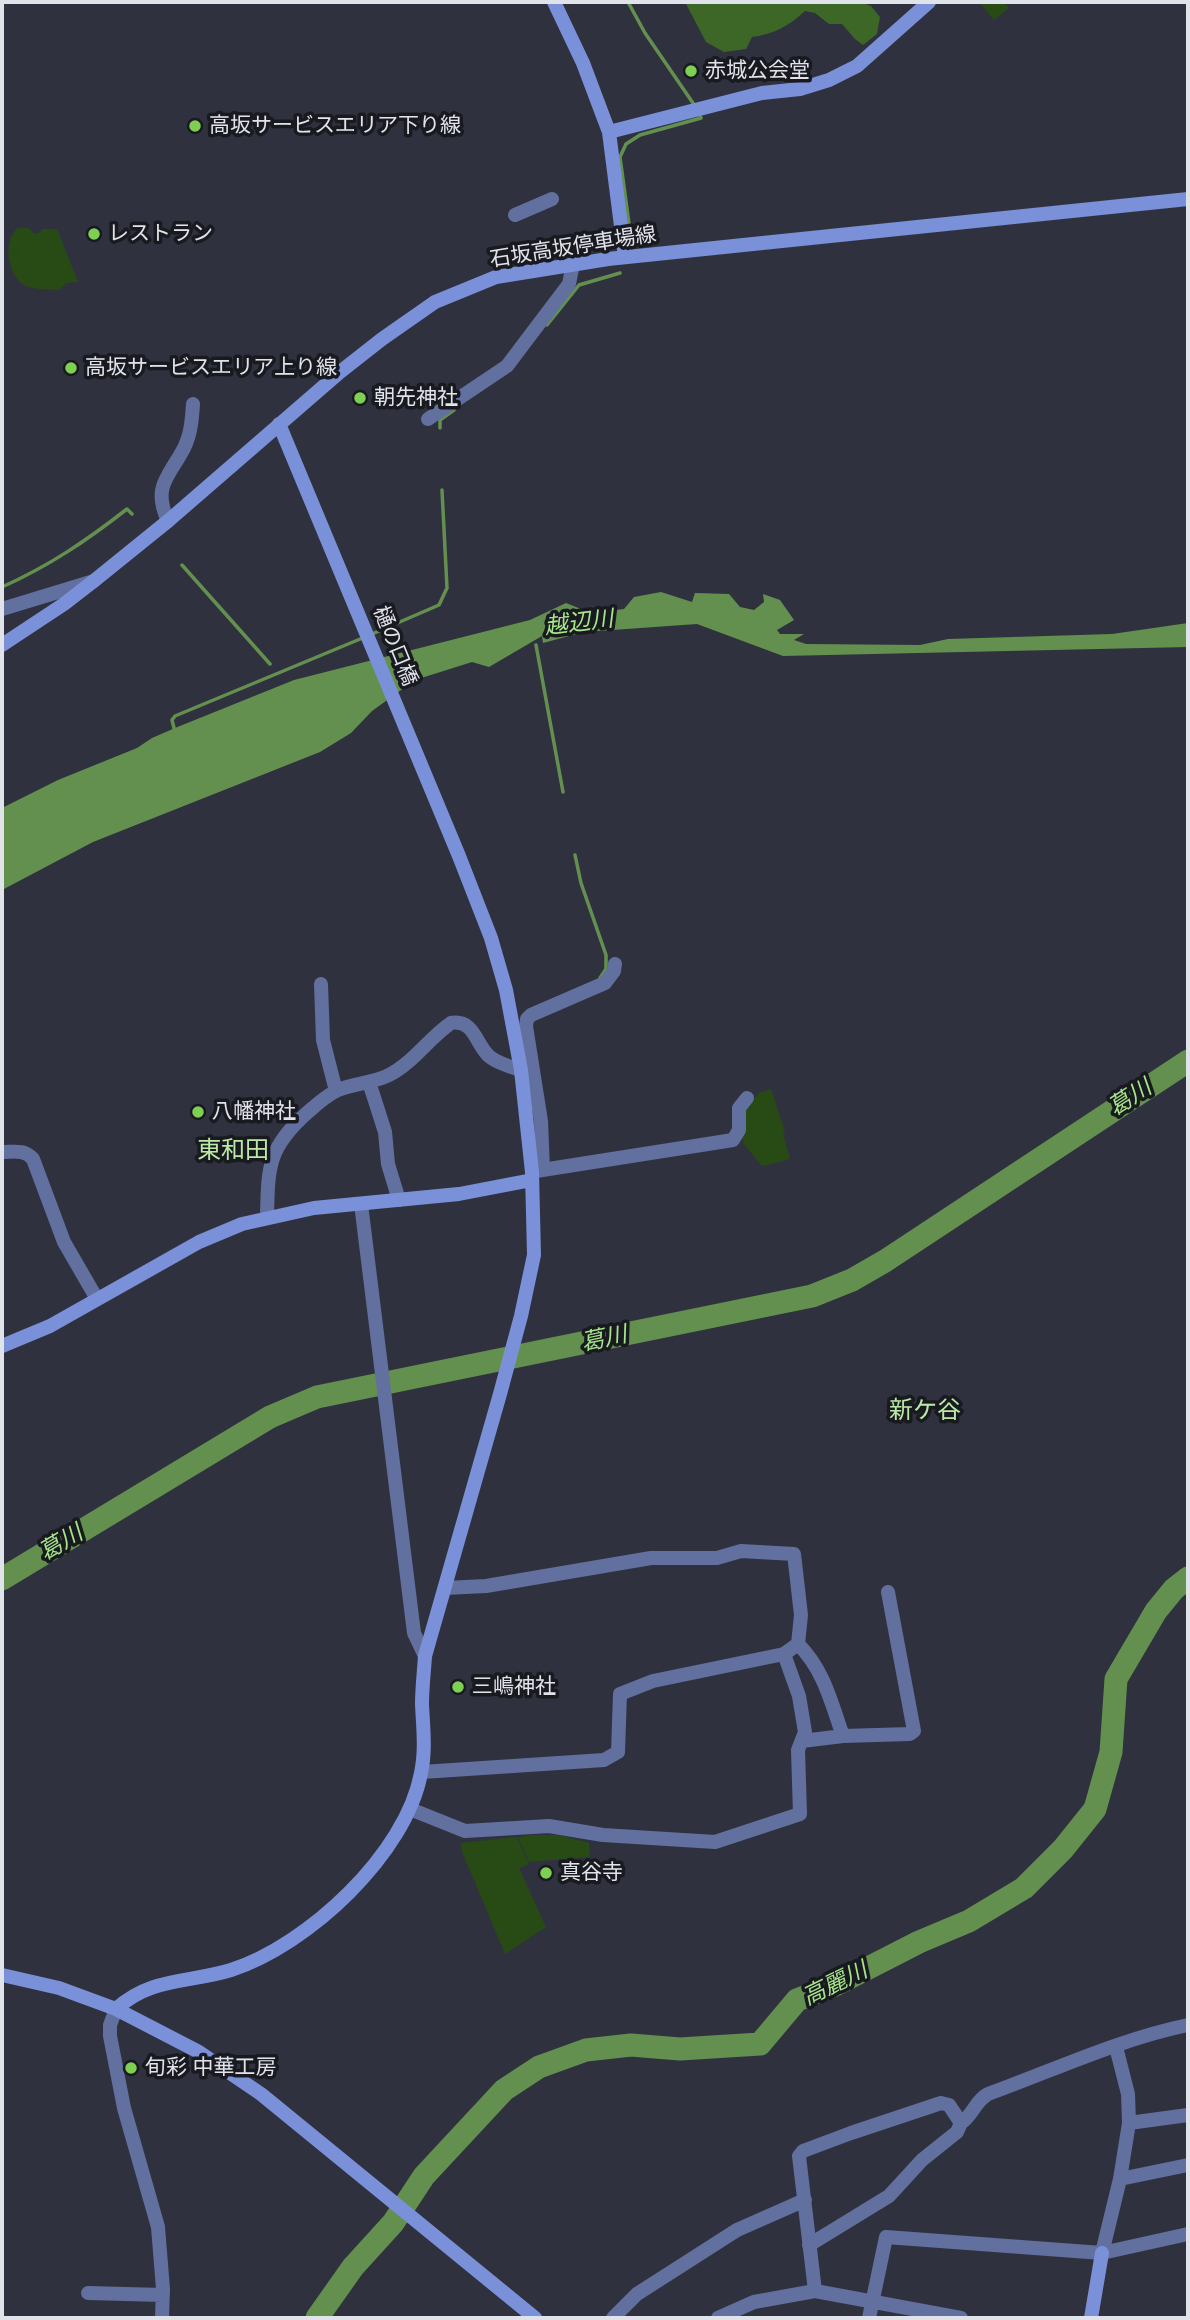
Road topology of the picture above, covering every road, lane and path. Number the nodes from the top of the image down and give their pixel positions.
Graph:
1 (554, 2) edge
2 (929, 2) edge
3 (609, 132) junction
4 (552, 199) dead end
5 (1188, 199) edge
6 (515, 215) dead end
7 (625, 257) junction
8 (573, 264) junction
9 (193, 404) dead end
10 (428, 419) dead end
11 (279, 424) junction
12 (168, 521) junction
13 (95, 580) junction
14 (2, 609) edge
15 (2, 645) edge
16 (615, 964) dead end
17 (321, 984) dead end
18 (522, 1070) junction
19 (369, 1082) junction
20 (336, 1091) junction
21 (747, 1098) dead end
22 (2, 1152) edge
23 (535, 1174) junction
24 (399, 1200) junction
25 (361, 1204) junction
26 (268, 1217) junction
27 (97, 1299) junction
28 (2, 1346) edge
29 (445, 1588) junction
30 (888, 1592) dead end
31 (798, 1644) junction
32 (785, 1654) junction
33 (425, 1656) junction
34 (843, 1736) junction
35 (802, 1741) junction
36 (422, 1772) junction
37 (410, 1809) junction
38 (2, 1975) edge
39 (116, 2009) junction
40 (1188, 2025) edge
41 (1116, 2046) junction
42 (1188, 2115) edge
43 (961, 2123) junction
44 (1129, 2123) junction
45 (1188, 2165) edge
46 (1120, 2179) junction
47 (804, 2200) junction
48 (1188, 2234) edge
49 (809, 2245) junction
50 (1102, 2253) junction
51 (815, 2291) junction
52 (88, 2293) dead end
53 (163, 2295) junction
54 (872, 2302) junction
55 (533, 2316) edge
56 (162, 2318) edge
57 (612, 2318) edge
58 (719, 2318) edge
59 (869, 2318) edge
60 (961, 2318) edge
61 (1091, 2318) edge

1 - 3 street
2 - 3 street
3 - 7 street
4 - 6 street
5 - 7 street, 石坂高坂停車場線
7 - 8 street, 石坂高坂停車場線
8 - 10 street
8 - 11 street, 石坂高坂停車場線
9 - 12 street
11 - 12 street, 石坂高坂停車場線
11 - 18 street, 樋の口橋
12 - 13 street, 石坂高坂停車場線
13 - 14 street
13 - 15 street, 石坂高坂停車場線
16 - 23 street
17 - 20 street
18 - 19 street
18 - 23 street, 樋の口橋
19 - 20 street
19 - 24 street
20 - 26 street
21 - 23 street
22 - 27 street
23 - 24 street
23 - 29 street, 樋の口橋
24 - 25 street
25 - 26 street
25 - 33 street
26 - 27 street
27 - 28 street
29 - 31 street
29 - 33 street, 樋の口橋
30 - 34 street
31 - 32 street
31 - 34 street
32 - 35 street
32 - 36 street
33 - 36 street, 樋の口橋
34 - 35 street
35 - 37 street
36 - 37 street, 樋の口橋
37 - 39 street, 樋の口橋
38 - 39 street
39 - 53 street
39 - 55 street
40 - 41 street
41 - 43 street
41 - 44 street
42 - 44 street
43 - 47 street
43 - 49 street
44 - 46 street
45 - 46 street
46 - 50 street
47 - 49 street
47 - 57 street
48 - 50 street
49 - 51 street
50 - 54 street
50 - 61 street
51 - 54 street
51 - 58 street
52 - 53 street
53 - 56 street
54 - 59 street
54 - 60 street

